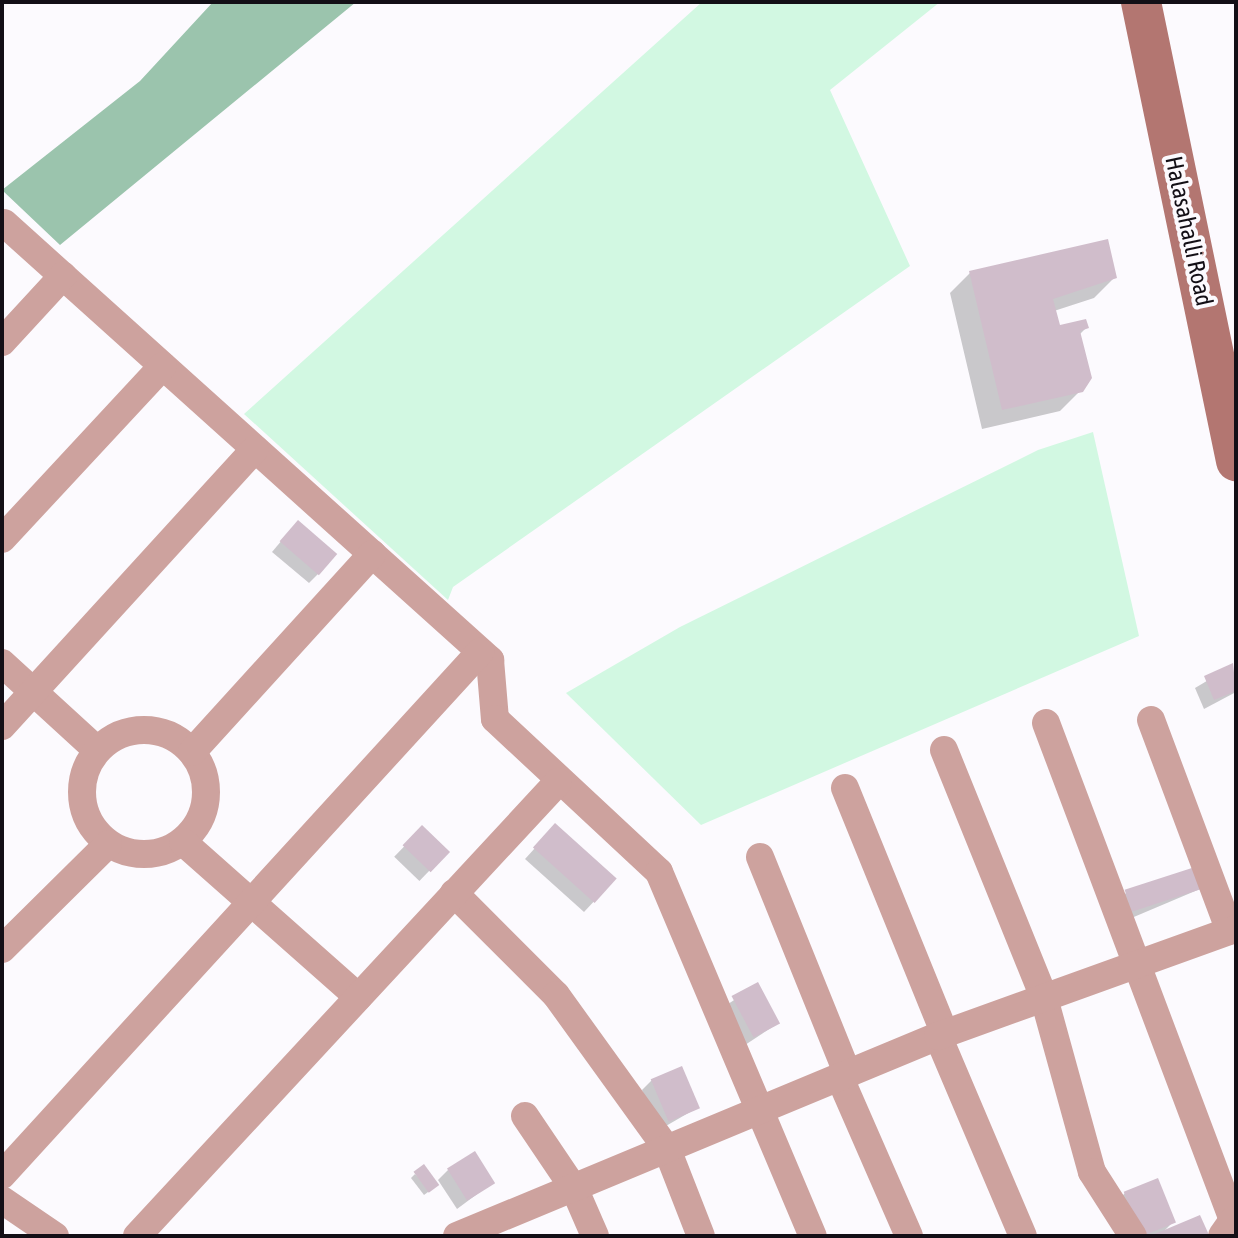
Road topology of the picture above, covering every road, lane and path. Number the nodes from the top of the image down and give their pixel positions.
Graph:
1 (1141, 2) edge
2 (4, 223) dead end
3 (63, 276) junction
4 (2, 342) edge
5 (163, 366) junction
6 (255, 449) junction
7 (1236, 461) edge
8 (2, 539) edge
9 (372, 554) junction
10 (480, 652) junction
11 (2, 663) edge
12 (33, 692) junction
13 (1151, 720) dead end
14 (1046, 723) dead end
15 (2, 726) edge
16 (97, 750) junction
17 (944, 750) dead end
18 (192, 752) junction
19 (558, 782) junction
20 (845, 788) dead end
21 (183, 842) junction
22 (108, 844) junction
23 (760, 857) dead end
24 (454, 893) junction
25 (251, 902) junction
26 (1233, 930) edge
27 (2, 949) edge
28 (1138, 964) junction
29 (358, 997) junction
30 (1044, 998) junction
31 (942, 1035) junction
32 (844, 1076) junction
33 (764, 1113) junction
34 (525, 1116) dead end
35 (667, 1149) junction
36 (2, 1175) edge
37 (575, 1190) junction
38 (2, 1200) edge
39 (488, 1230) edge
40 (55, 1236) edge
41 (137, 1236) edge
42 (457, 1236) edge
43 (595, 1236) edge
44 (701, 1236) edge
45 (813, 1236) edge
46 (909, 1236) edge
47 (1023, 1236) edge
48 (1133, 1236) edge
49 (1222, 1236) edge

1 - 7 main road, Halasahalli Road
2 - 3 street
3 - 4 street
3 - 5 street
5 - 6 street
5 - 8 street
6 - 9 street
6 - 12 street
9 - 10 street
9 - 18 street
10 - 19 street
10 - 25 street
11 - 12 street
12 - 15 street
12 - 16 street
13 - 26 street
14 - 28 street
16 - 18 street
16 - 22 street
17 - 30 street
18 - 21 street
19 - 24 street
19 - 33 street
20 - 31 street
21 - 22 street
21 - 25 street
22 - 27 street
23 - 32 street
24 - 29 street
24 - 35 street
25 - 29 street
25 - 36 street
26 - 28 street
28 - 30 street
28 - 49 street
29 - 41 street
30 - 31 street
30 - 48 street
31 - 32 street
31 - 47 street
32 - 33 street
32 - 46 street
33 - 35 street
33 - 45 street
34 - 37 street
35 - 37 street
35 - 44 street
37 - 39 street
37 - 43 street
38 - 40 street
39 - 42 street

